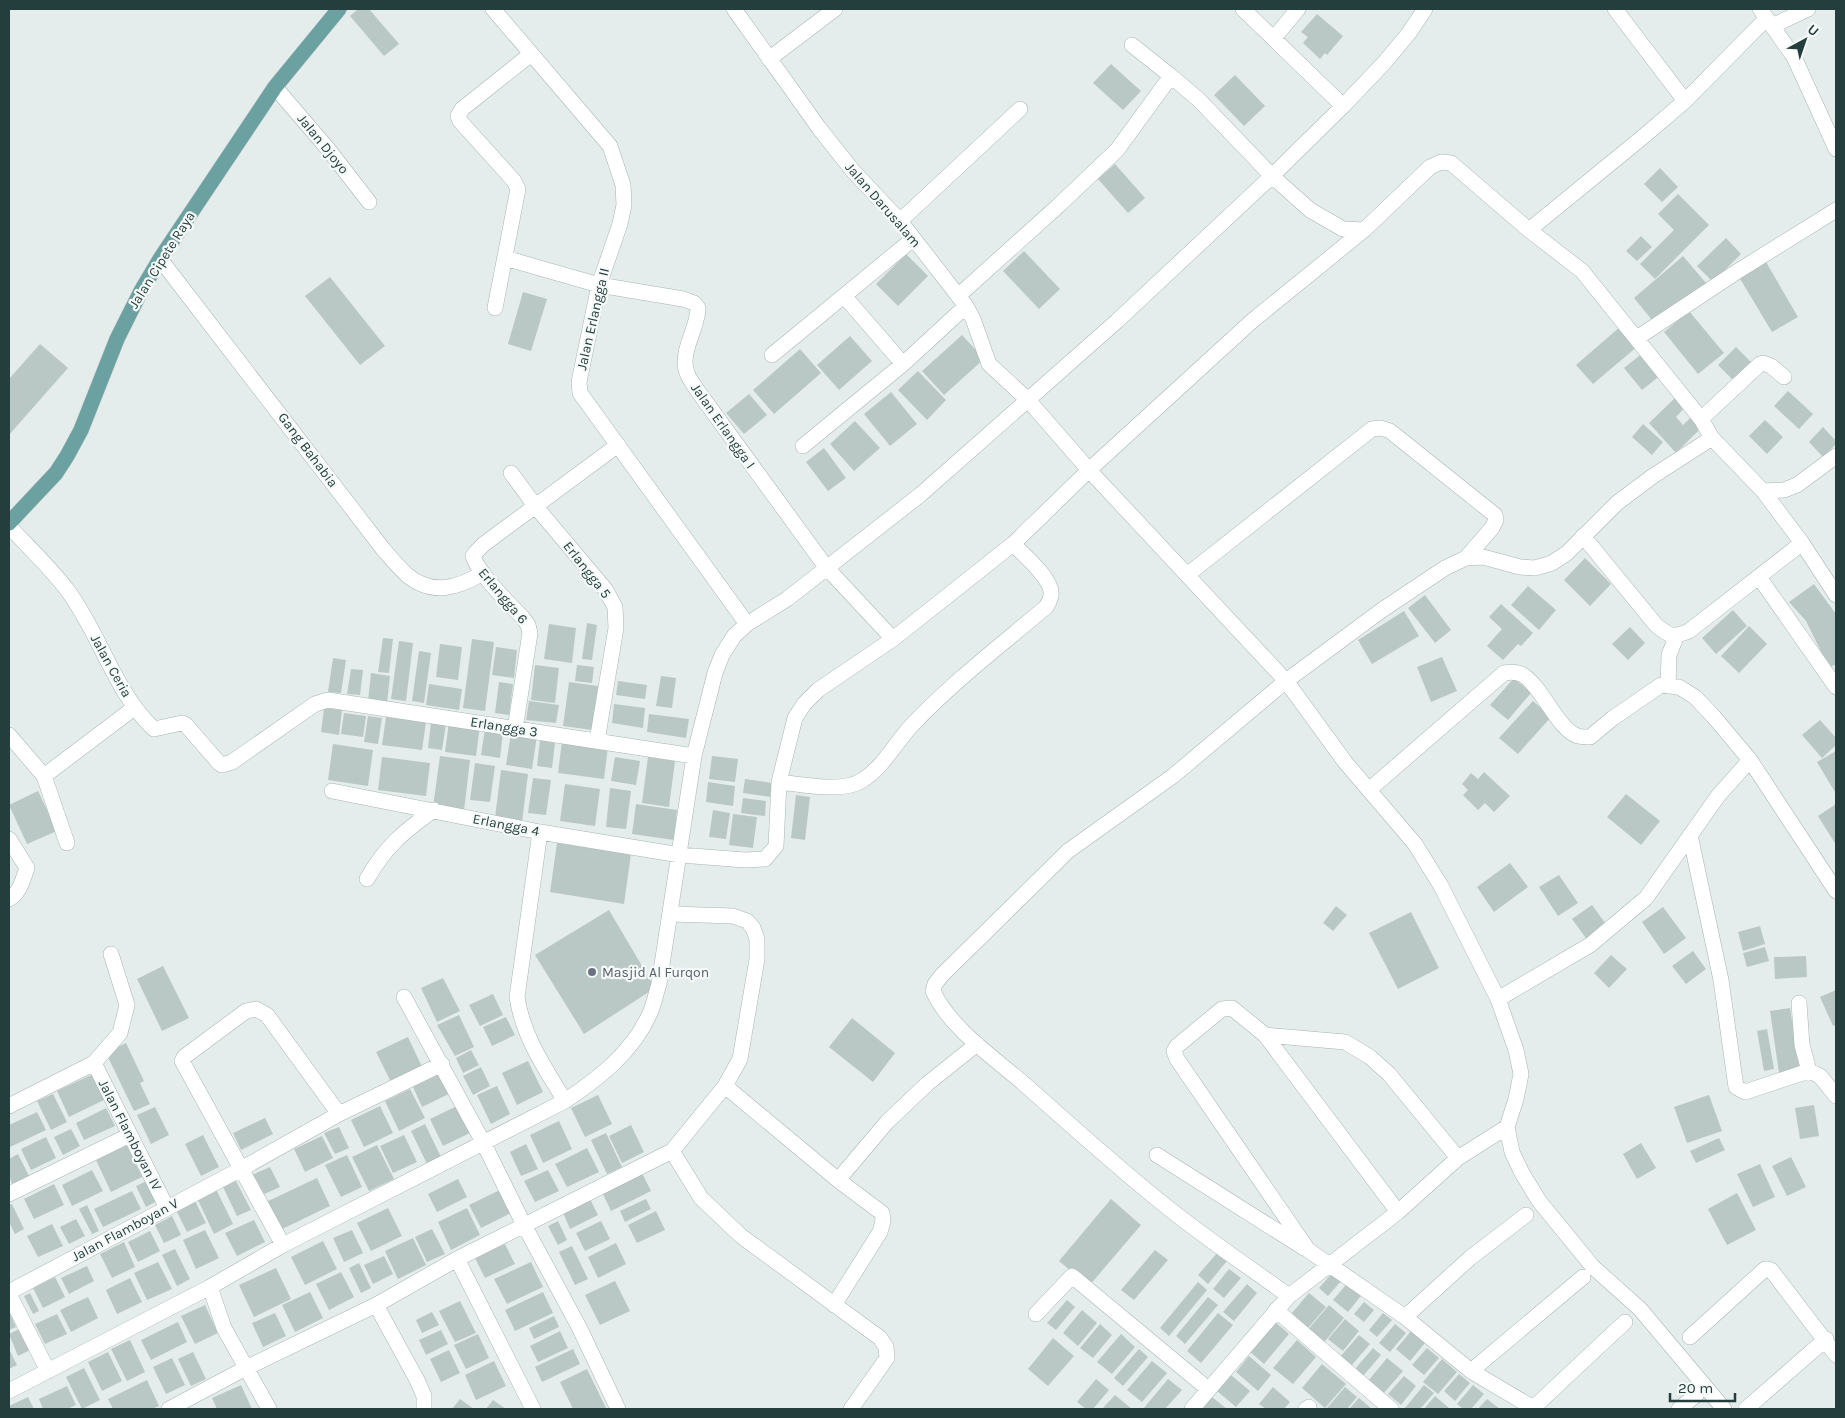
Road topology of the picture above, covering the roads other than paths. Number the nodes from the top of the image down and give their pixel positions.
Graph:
1 (339, 9) edge
2 (493, 9) edge
3 (734, 9) edge
4 (836, 9) edge
5 (1243, 9) edge
6 (1298, 9) edge
7 (1425, 9) edge
8 (1615, 9) edge
9 (1808, 9) edge
10 (1766, 18) edge
11 (1274, 38) junction
12 (1132, 44) dead end
13 (531, 54) junction
14 (769, 59) junction
15 (1171, 76) junction
16 (275, 87) junction
17 (1685, 101) junction
18 (1343, 106) junction
19 (1020, 109) dead end
20 (1836, 149) edge
21 (1272, 176) junction
22 (369, 202) dead end
23 (1836, 210) edge
24 (900, 221) junction
25 (1364, 230) junction
26 (1529, 230) junction
27 (914, 239) junction
28 (505, 258) junction
29 (160, 259) junction
30 (599, 285) junction
31 (845, 296) junction
32 (962, 301) junction
33 (495, 308) dead end
34 (1637, 338) junction
35 (772, 355) dead end
36 (903, 364) junction
37 (1784, 377) dead end
38 (1028, 400) junction
39 (1701, 420) junction
40 (1712, 438) junction
41 (618, 446) junction
42 (803, 446) dead end
43 (1836, 456) edge
44 (1089, 470) junction
45 (511, 473) dead end
46 (1764, 491) junction
47 (536, 507) junction
48 (9, 524) edge
49 (1583, 536) junction
50 (1802, 543) junction
51 (1013, 544) junction
52 (1466, 558) junction
53 (826, 566) junction
54 (483, 573) junction
55 (1187, 575) junction
56 (1759, 577) junction
57 (1836, 595) edge
58 (746, 624) junction
59 (1676, 636) junction
60 (893, 639) junction
61 (1286, 680) junction
62 (1668, 686) junction
63 (1836, 687) edge
64 (134, 708) junction
65 (515, 729) junction
66 (9, 734) edge
67 (596, 742) junction
68 (694, 756) junction
69 (1750, 760) junction
70 (232, 762) joint
71 (44, 776) junction
72 (779, 782) junction
73 (1370, 789) junction
74 (332, 791) dead end
75 (434, 810) junction
76 (540, 832) junction
77 (1690, 835) junction
78 (9, 839) edge
79 (67, 844) dead end
80 (680, 855) junction
81 (367, 879) dead end
82 (1836, 891) edge
83 (9, 899) edge
84 (671, 914) junction
85 (110, 954) dead end
86 (404, 997) dead end
87 (1498, 999) junction
88 (1799, 1003) dead end
89 (1265, 1036) junction
90 (978, 1044) junction
91 (94, 1063) junction
92 (442, 1064) junction
93 (1810, 1071) junction
94 (725, 1086) junction
95 (1836, 1096) edge
96 (565, 1101) junction
97 (9, 1106) edge
98 (339, 1114) junction
99 (1507, 1126) junction
100 (130, 1135) junction
101 (483, 1142) junction
102 (672, 1151) junction
103 (1157, 1155) dead end
104 (1458, 1158) junction
105 (241, 1169) junction
106 (838, 1180) junction
107 (9, 1194) edge
108 (166, 1208) junction
109 (1398, 1212) junction
110 (1526, 1216) dead end
111 (524, 1225) junction
112 (283, 1245) junction
113 (1308, 1250) junction
114 (457, 1259) junction
115 (1328, 1264) junction
116 (1583, 1277) dead end
117 (210, 1287) junction
118 (9, 1293) edge
119 (1289, 1296) junction
120 (376, 1305) junction
121 (834, 1305) junction
122 (1276, 1310) junction
123 (1036, 1314) dead end
124 (1405, 1317) junction
125 (1625, 1322) dead end
126 (1690, 1336) dead end
127 (1826, 1339) junction
128 (1836, 1355) edge
129 (246, 1368) junction
130 (1471, 1370) junction
131 (48, 1371) junction
132 (1208, 1389) junction
133 (9, 1391) edge
134 (1696, 1395) dead end
135 (174, 1408) edge
136 (269, 1409) edge
137 (424, 1409) edge
138 (534, 1409) edge
139 (618, 1409) edge
140 (851, 1409) edge
141 (1192, 1409) edge
142 (1390, 1409) edge
143 (1534, 1409) edge
144 (1679, 1409) edge
145 (1724, 1409) edge
146 (1746, 1409) edge

1 - 16 main road, Jalan Cipete Raya
2 - 13 street, Jalan Erlangga II
3 - 14 street, Jalan Darusalam
4 - 14 street
5 - 11 street
6 - 11 street
7 - 18 street
8 - 17 street
9 - 10 street
10 - 17 street
10 - 20 street
11 - 18 street
12 - 15 street
13 - 28 street
13 - 30 street, Jalan Erlangga II
14 - 24 street, Jalan Darusalam
15 - 21 street
15 - 32 street
16 - 22 street, Jalan Djoyo
16 - 29 main road, Jalan Cipete Raya
17 - 26 street
18 - 21 street
19 - 24 street
21 - 25 street
21 - 38 street
23 - 34 street
24 - 27 street, Jalan Darusalam
25 - 26 street, Erlangga 4
25 - 44 street, Erlangga 4
26 - 34 street, Erlangga 4
27 - 31 street
27 - 32 street, Jalan Darusalam
28 - 30 street
28 - 33 street
29 - 48 main road, Jalan Cipete Raya
29 - 54 street, Gang Bahabia
30 - 41 street, Jalan Erlangga II
30 - 53 street, Jalan Erlangga I
31 - 35 street
31 - 36 street
32 - 36 street
32 - 38 street, Jalan Darusalam
34 - 39 street, Erlangga 4
36 - 42 street
37 - 39 street
38 - 44 street, Jalan Darusalam
38 - 53 street
39 - 40 street, Erlangga 4
40 - 46 street, Erlangga 4
40 - 49 street
41 - 47 street, Erlangga 6
41 - 58 street, Jalan Erlangga II
43 - 46 street
44 - 51 street, Erlangga 4
44 - 55 street, Jalan Darusalam
45 - 47 street, Erlangga 5
46 - 50 street, Erlangga 4
47 - 54 street, Erlangga 6
47 - 67 street, Erlangga 5
48 - 64 street, Jalan Ceria
49 - 52 street
49 - 59 street
50 - 56 street
50 - 57 street, Erlangga 4
51 - 60 street, Erlangga 4
51 - 72 street
52 - 55 street
52 - 61 street
53 - 58 street
53 - 60 street
54 - 65 street, Erlangga 6
55 - 61 street, Jalan Darusalam
56 - 59 street
56 - 63 street
58 - 68 street
59 - 62 street
60 - 72 street, Erlangga 4
61 - 73 street, Jalan Darusalam
61 - 90 street
62 - 69 street
62 - 73 street
64 - 70 street, Jalan Ceria
64 - 71 street
65 - 67 street, Erlangga 3
65 - 70 street, Erlangga 3
66 - 71 street
67 - 68 street, Erlangga 3
68 - 80 street
69 - 77 street
69 - 82 street
71 - 79 street
72 - 80 street, Erlangga 4
73 - 87 street, Jalan Darusalam
74 - 75 street, Erlangga 4
75 - 76 street, Erlangga 4
75 - 81 street
76 - 80 street, Erlangga 4
76 - 96 street
77 - 87 street
77 - 93 street
78 - 83 street
80 - 84 street
84 - 94 street
84 - 96 street
85 - 91 street
86 - 92 street
87 - 99 street, Jalan Darusalam
88 - 93 street
89 - 104 street
89 - 109 street
89 - 113 street
90 - 106 street
90 - 119 street
91 - 97 street
91 - 100 street, Jalan Flamboyan IV
92 - 98 street, Jalan Flamboyan V
92 - 101 street
93 - 95 street
94 - 102 street
94 - 106 street
96 - 101 street
98 - 105 street, Jalan Flamboyan V
98 - 105 street
99 - 104 street
99 - 145 street
100 - 107 street
100 - 108 street, Jalan Flamboyan IV
101 - 111 street
101 - 112 street
102 - 111 street
102 - 121 street
103 - 113 street
104 - 109 street
105 - 108 street, Jalan Flamboyan V
105 - 112 street
106 - 121 street
108 - 118 street, Jalan Flamboyan V
109 - 115 street
110 - 124 street
111 - 114 street
111 - 139 street
112 - 117 street
113 - 115 street
114 - 120 street
114 - 138 street
115 - 119 street
115 - 124 street
116 - 130 street
117 - 129 street
117 - 131 street
118 - 131 street
119 - 122 street
120 - 129 street
120 - 137 street
121 - 140 street
122 - 132 street
122 - 142 street
123 - 132 street
124 - 130 street
125 - 143 street
126 - 127 street
127 - 128 street
127 - 146 street
129 - 135 street
129 - 136 street
130 - 143 street
131 - 133 street
132 - 141 street
134 - 144 street

